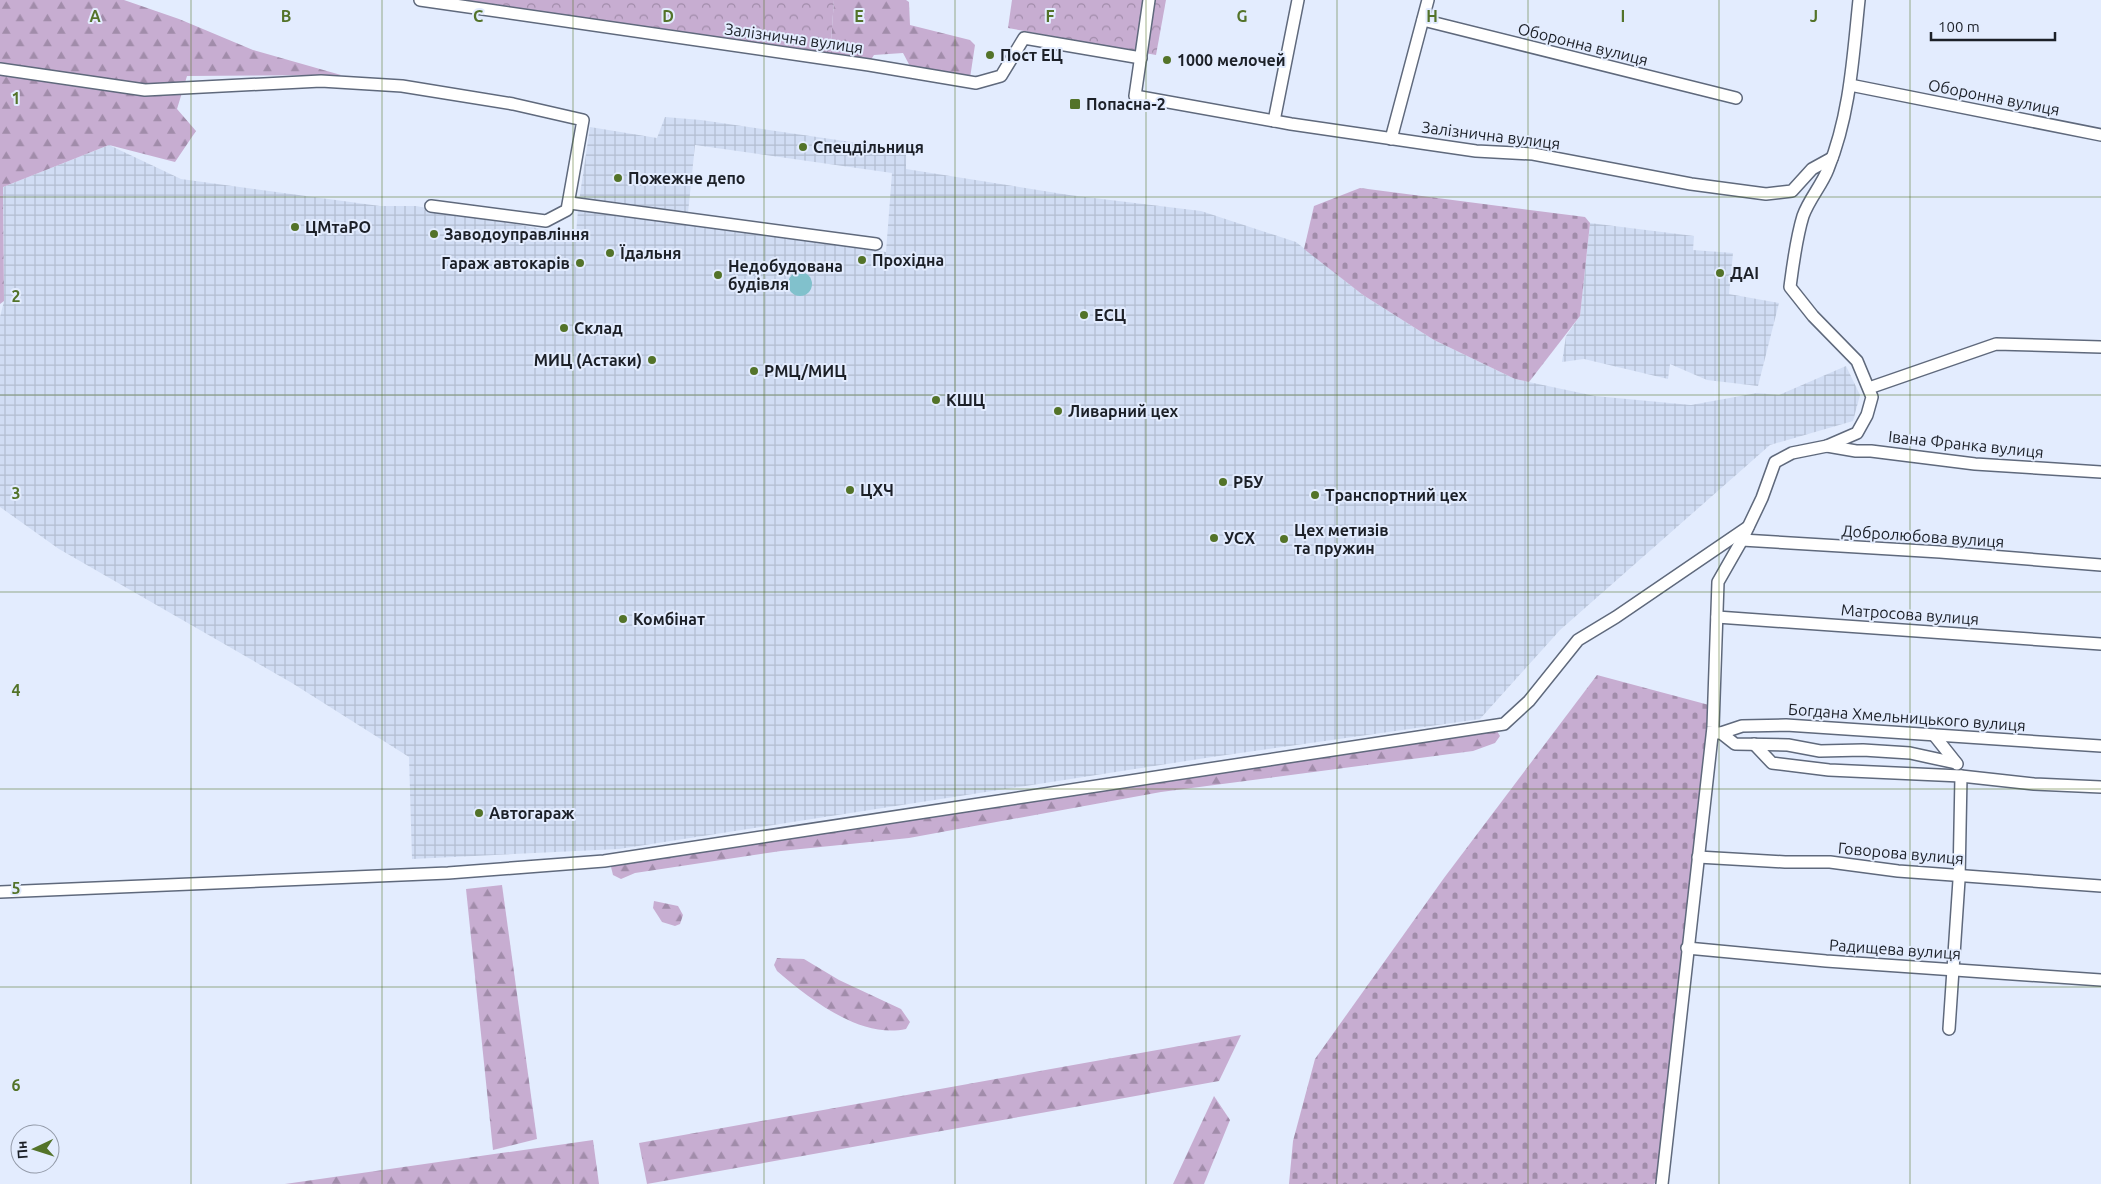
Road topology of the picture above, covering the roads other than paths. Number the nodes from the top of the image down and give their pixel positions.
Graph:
1 (420, 0) edge
2 (1149, 0) edge
3 (1298, 0) edge
4 (1428, 0) edge
5 (1859, 0) edge
6 (1423, 20) junction
7 (1141, 58) junction
8 (0, 69) edge
9 (1850, 85) junction
10 (1736, 98) dead end
11 (1274, 121) junction
12 (2101, 135) edge
13 (1391, 139) junction
14 (1832, 158) junction
15 (570, 203) junction
16 (431, 206) dead end
17 (876, 244) dead end
18 (2101, 347) edge
19 (1869, 388) junction
20 (1858, 430) junction
21 (1827, 446) junction
22 (1871, 451) junction
23 (2101, 472) edge
24 (1748, 527) junction
25 (1742, 540) junction
26 (2101, 565) edge
27 (1717, 617) junction
28 (2101, 644) edge
29 (1717, 733) junction
30 (1934, 735) junction
31 (1754, 744) junction
32 (2101, 746) edge
33 (1956, 763) junction
34 (1964, 777) junction
35 (2101, 787) edge
36 (1698, 857) junction
37 (1959, 874) junction
38 (2101, 886) edge
39 (0, 892) edge
40 (1687, 948) junction
41 (1954, 970) junction
42 (2101, 980) edge
43 (1949, 1029) dead end
44 (1662, 1184) edge

1 - 7 street, Залізнична вулиця
2 - 7 street
3 - 11 street
4 - 6 street
5 - 9 street
6 - 10 street, Оборонна вулиця
6 - 13 street
7 - 11 street, Залізнична вулиця
8 - 15 street
9 - 12 street, Оборонна вулиця
9 - 14 street
11 - 13 street, Залізнична вулиця
13 - 14 street, Залізнична вулиця
14 - 19 street
15 - 16 street
15 - 17 street
18 - 19 street
19 - 20 street
20 - 21 street
20 - 22 street
21 - 22 street, Івана Франка вулиця
21 - 24 street
22 - 23 street, Івана Франка вулиця
24 - 25 street
24 - 39 street
25 - 26 street, Добролюбова вулиця
25 - 27 street
27 - 28 street, Матросова вулиця
27 - 29 street
29 - 30 street, Богдана Хмельницького вулиця
29 - 31 street
29 - 36 street
30 - 32 street, Богдана Хмельницького вулиця
30 - 33 street
31 - 33 street
31 - 34 street
33 - 34 street
34 - 35 street
34 - 37 street
36 - 37 street, Говорова вулиця
36 - 40 street
37 - 38 street, Говорова вулиця
37 - 41 street
40 - 41 street, Радищева вулиця
40 - 44 street
41 - 42 street, Радищева вулиця
41 - 43 street

